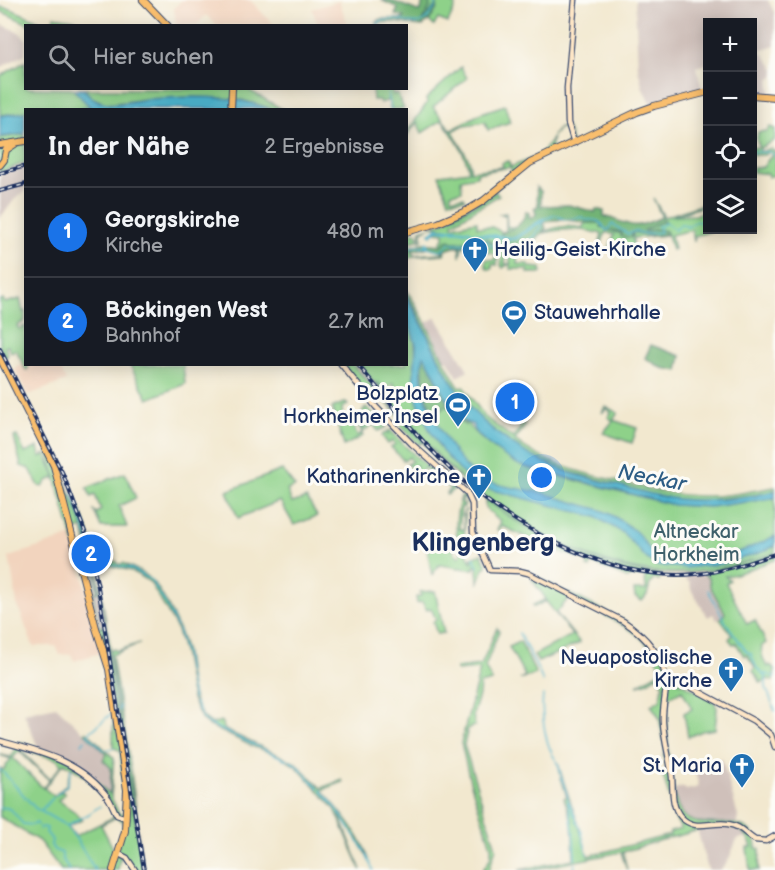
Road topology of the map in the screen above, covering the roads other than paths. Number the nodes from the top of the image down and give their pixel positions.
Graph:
1 (143, 0) edge
2 (575, 0) edge
3 (166, 24) edge
4 (232, 91) edge
5 (703, 93) edge
6 (757, 95) edge
7 (775, 97) edge
8 (231, 108) edge
9 (575, 139) junction
10 (24, 141) edge
11 (24, 142) edge
12 (15, 144) junction
13 (0, 147) edge
14 (0, 164) edge
15 (408, 231) edge
16 (0, 358) edge
17 (343, 366) edge
18 (668, 680) junction
19 (0, 741) edge
20 (775, 747) edge
21 (126, 818) junction
22 (775, 836) edge
23 (119, 854) junction
24 (113, 870) edge
25 (135, 870) edge

1 - 3 main road
2 - 9 main road
4 - 8 main road
5 - 9 main road
6 - 7 main road
9 - 15 main road
10 - 13 main road
11 - 12 main road
12 - 13 main road
12 - 14 main road
13 - 14 main road
16 - 21 main road
17 - 18 main road
18 - 20 main road
18 - 22 main road
19 - 21 main road
21 - 23 main road
23 - 24 main road
23 - 25 main road

